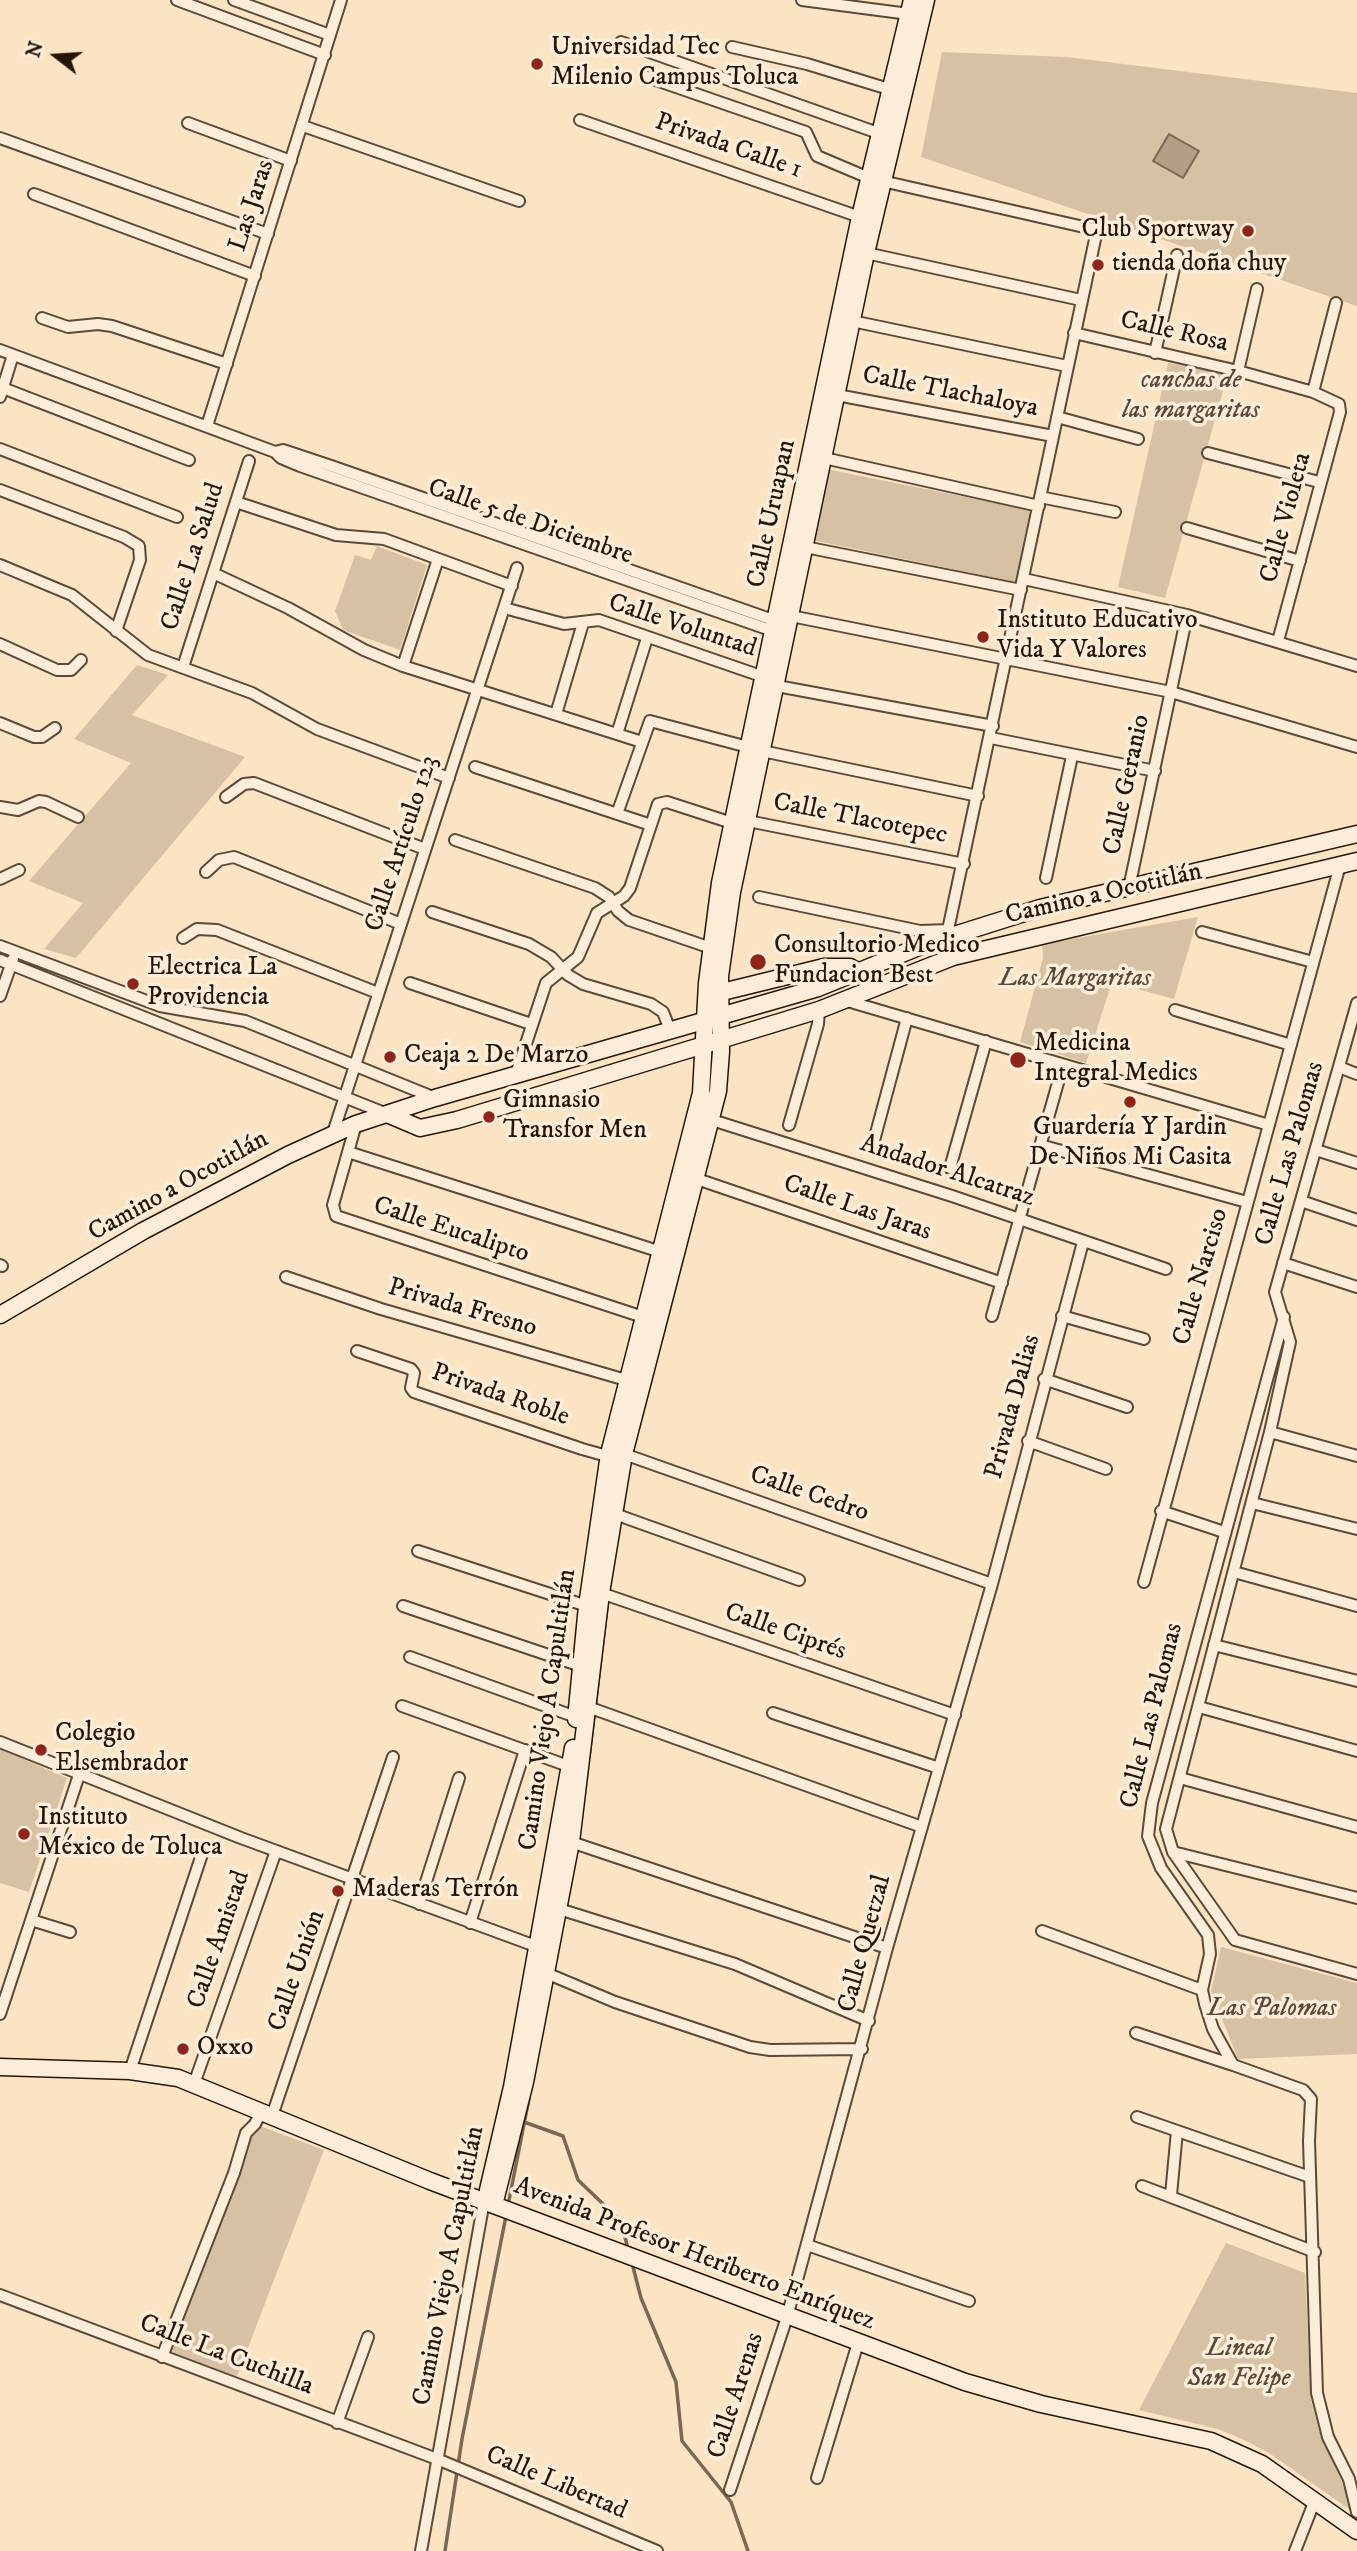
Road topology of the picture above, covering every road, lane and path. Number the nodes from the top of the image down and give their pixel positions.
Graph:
1 (177, 0) edge
2 (234, 0) edge
3 (341, 0) edge
4 (802, 0) edge
5 (926, 0) edge
6 (910, 7) edge
7 (330, 35) junction
8 (621, 42) dead end
9 (733, 47) dead end
10 (324, 55) junction
11 (647, 77) dead end
12 (892, 90) junction
13 (580, 120) dead end
14 (188, 123) dead end
15 (303, 126) junction
16 (881, 134) junction
17 (0, 138) edge
18 (291, 161) junction
19 (876, 180) junction
20 (34, 194) dead end
21 (519, 201) dead end
22 (860, 217) junction
23 (268, 234) junction
24 (866, 253) junction
25 (1177, 255) dead end
26 (254, 276) junction
27 (1257, 289) dead end
28 (1081, 300) junction
29 (1336, 303) dead end
30 (42, 318) dead end
31 (852, 321) junction
32 (1074, 333) junction
33 (0, 350) edge
34 (1155, 352) junction
35 (13, 355) junction
36 (227, 364) junction
37 (1067, 366) junction
38 (1238, 371) junction
39 (1, 391) edge
40 (1314, 392) junction
41 (837, 395) junction
42 (1340, 407) joint
43 (1057, 417) junction
44 (207, 426) junction
45 (1054, 436) junction
46 (1138, 439) dead end
47 (0, 449) edge
48 (1208, 453) dead end
49 (824, 458) junction
50 (189, 460) dead end
51 (249, 461) dead end
52 (1319, 482) junction
53 (0, 490) edge
54 (236, 502) junction
55 (1040, 502) junction
56 (1115, 512) dead end
57 (177, 517) dead end
58 (1187, 528) dead end
59 (805, 547) junction
60 (438, 559) junction
61 (1300, 561) junction
62 (0, 565) edge
63 (517, 568) dead end
64 (213, 573) junction
65 (1023, 585) junction
66 (512, 586) junction
67 (504, 608) junction
68 (1186, 615) junction
69 (583, 623) junction
70 (780, 623) junction
71 (116, 631) junction
72 (647, 638) junction
73 (1278, 641) junction
74 (0, 644) edge
75 (1006, 659) junction
76 (81, 660) dead end
77 (1357, 665) edge
78 (403, 666) junction
79 (183, 667) junction
80 (770, 681) junction
81 (477, 690) junction
82 (1171, 692) junction
83 (556, 714) junction
84 (0, 723) edge
85 (993, 726) junction
86 (55, 728) dead end
87 (617, 734) junction
88 (991, 738) junction
89 (642, 743) junction
90 (1357, 747) edge
91 (755, 749) junction
92 (1072, 757) junction
93 (475, 767) dead end
94 (1155, 771) junction
95 (449, 778) junction
96 (978, 796) junction
97 (226, 797) dead end
98 (0, 807) edge
99 (617, 814) junction
100 (78, 817) dead end
101 (740, 822) junction
102 (651, 825) junction
103 (1357, 834) edge
104 (455, 840) dead end
105 (425, 849) junction
106 (1357, 861) edge
107 (964, 864) junction
108 (1340, 865) junction
109 (19, 870) dead end
110 (206, 872) dead end
111 (0, 878) edge
112 (1046, 878) dead end
113 (1129, 888) junction
114 (759, 897) dead end
115 (613, 904) junction
116 (432, 912) dead end
117 (401, 924) junction
118 (1202, 932) dead end
119 (949, 933) junction
120 (183, 937) dead end
121 (0, 946) edge
122 (711, 948) junction
123 (16, 950) junction
124 (953, 957) junction
125 (0, 960) edge
126 (1313, 962) junction
127 (12, 963) junction
128 (563, 969) junction
129 (860, 973) junction
130 (410, 983) dead end
131 (378, 993) junction
132 (714, 994) junction
133 (0, 996) edge
134 (844, 1000) junction
135 (1357, 1003) edge
136 (818, 1010) junction
137 (1175, 1010) dead end
138 (907, 1018) junction
139 (713, 1019) junction
140 (531, 1024) junction
141 (670, 1030) junction
142 (721, 1038) junction
143 (986, 1041) junction
144 (704, 1042) junction
145 (1291, 1045) junction
146 (355, 1065) junction
147 (1063, 1065) junction
148 (1339, 1067) junction
149 (516, 1074) junction
150 (1357, 1074) edge
151 (345, 1098) junction
152 (435, 1098) junction
153 (387, 1114) junction
154 (712, 1120) junction
155 (356, 1124) junction
156 (789, 1125) dead end
157 (1269, 1125) junction
158 (333, 1133) junction
159 (1040, 1145) junction
160 (872, 1148) dead end
161 (1316, 1150) junction
162 (348, 1152) junction
163 (1357, 1163) edge
164 (950, 1168) dead end
165 (697, 1179) junction
166 (1301, 1201) junction
167 (1247, 1202) junction
168 (1019, 1219) junction
169 (1357, 1220) edge
170 (1083, 1242) junction
171 (660, 1252) junction
172 (1283, 1263) junction
173 (1166, 1269) dead end
174 (286, 1277) dead end
175 (1002, 1283) junction
176 (1357, 1287) edge
177 (0, 1315) edge
178 (992, 1316) dead end
179 (1062, 1316) junction
180 (643, 1317) junction
181 (1284, 1317) junction
182 (1144, 1339) dead end
183 (357, 1352) dead end
184 (1044, 1379) junction
185 (626, 1380) junction
186 (1127, 1407) dead end
187 (1270, 1432) junction
188 (1028, 1441) junction
189 (617, 1454) junction
190 (1357, 1455) edge
191 (1106, 1469) dead end
192 (1252, 1503) junction
193 (1161, 1511) junction
194 (612, 1513) junction
195 (1357, 1530) edge
196 (1224, 1532) junction
197 (418, 1551) dead end
198 (1234, 1572) junction
199 (799, 1580) dead end
200 (1144, 1582) dead end
201 (992, 1584) junction
202 (601, 1593) junction
203 (403, 1606) dead end
204 (587, 1606) junction
205 (1357, 1606) edge
206 (1214, 1645) junction
207 (410, 1657) dead end
208 (581, 1667) junction
209 (1357, 1681) edge
210 (402, 1706) dead end
211 (1199, 1707) junction
212 (582, 1712) junction
213 (774, 1713) dead end
214 (955, 1716) junction
215 (0, 1742) edge
216 (525, 1750) junction
217 (1357, 1751) edge
218 (393, 1757) dead end
219 (571, 1767) junction
220 (939, 1768) junction
221 (79, 1774) junction
222 (459, 1779) dead end
223 (1180, 1779) junction
224 (922, 1827) junction
225 (1357, 1827) edge
226 (572, 1842) junction
227 (203, 1851) dead end
228 (276, 1851) junction
229 (1173, 1852) junction
230 (352, 1880) junction
231 (1357, 1898) edge
232 (419, 1903) junction
233 (559, 1909) junction
234 (31, 1920) junction
235 (470, 1923) junction
236 (1042, 1931) dead end
237 (70, 1932) dead end
238 (544, 1948) junction
239 (887, 1948) junction
240 (547, 1973) junction
241 (1357, 1974) edge
242 (1202, 1990) junction
243 (0, 2014) edge
244 (869, 2021) junction
245 (1136, 2033) dead end
246 (862, 2049) junction
247 (1233, 2065) junction
248 (0, 2067) edge
249 (131, 2071) junction
250 (194, 2084) junction
251 (267, 2114) junction
252 (1137, 2117) dead end
253 (1177, 2131) junction
254 (1310, 2177) junction
255 (1142, 2186) dead end
256 (1171, 2195) junction
257 (489, 2203) junction
258 (807, 2245) junction
259 (1315, 2252) junction
260 (0, 2295) edge
261 (969, 2301) dead end
262 (787, 2316) junction
263 (368, 2337) dead end
264 (858, 2343) junction
265 (162, 2357) junction
266 (337, 2423) junction
267 (437, 2459) junction
268 (817, 2478) dead end
269 (730, 2490) dead end
270 (1315, 2500) junction
271 (1357, 2512) edge
272 (1357, 2531) edge
273 (421, 2551) edge
274 (657, 2551) edge
275 (1295, 2551) edge

1 - 10 street
2 - 7 street
3 - 7 street, Las Jaras
4 - 6 street
5 - 19 main road, Calle Uruapan
6 - 12 main road, Calle Uruapan
7 - 10 street, Las Jaras
8 - 16 street
9 - 12 street
10 - 15 street, Las Jaras
11 - 19 street
12 - 16 main road, Calle Uruapan
13 - 22 street, Privada Calle 1
14 - 18 street
15 - 18 street, Las Jaras
15 - 21 street
16 - 19 main road, Calle Uruapan
17 - 23 street
18 - 23 street, Las Jaras
19 - 22 main road, Calle Uruapan
19 - 24 main road, Calle Uruapan
19 - 28 street
20 - 26 street
22 - 70 main road, Calle Uruapan
23 - 26 street, Las Jaras
24 - 28 street
24 - 31 main road, Calle Uruapan
25 - 34 street
26 - 36 street, Las Jaras
27 - 38 street
28 - 32 street
29 - 40 street
30 - 36 street
31 - 37 street
31 - 41 main road, Calle Uruapan
32 - 34 street, Calle Rosa
32 - 37 street
33 - 35 street, Calle 5 de Diciembre
34 - 38 street, Calle Rosa
35 - 39 street
35 - 44 street, Calle 5 de Diciembre
36 - 44 street, Las Jaras
37 - 43 street
38 - 40 street, Calle Rosa
39 - 50 street
40 - 42 street, Calle Rosa
41 - 45 street, Calle Tlachaloya
41 - 49 main road, Calle Uruapan
42 - 52 street, Calle Violeta
43 - 45 street
43 - 46 street
44 - 70 street, Calle 5 de Diciembre
45 - 55 street
47 - 57 street
48 - 52 street
49 - 55 street
49 - 59 main road, Calle Uruapan
51 - 54 street, Calle La Salud
52 - 61 street, Calle Violeta
53 - 71 street
54 - 60 street
54 - 64 street, Calle La Salud
55 - 56 street
55 - 65 street
58 - 61 street
59 - 65 street
59 - 70 main road, Calle Uruapan
60 - 66 street
60 - 78 street
61 - 73 street, Calle Violeta
62 - 71 street
63 - 66 street, Calle Artículo 123
64 - 78 street
64 - 79 street, Calle La Salud
65 - 68 street
65 - 75 street
66 - 67 street, Calle Artículo 123
67 - 69 street, Calle Voluntad
67 - 81 street, Calle Artículo 123
68 - 73 street
68 - 82 street, Calle Geranio
69 - 72 street, Calle Voluntad
69 - 83 street
70 - 75 street, Calle 5 de Diciembre
70 - 80 main road, Calle Uruapan
70 - 80 main road, Calle Uruapan
71 - 79 street
72 - 80 street, Calle Voluntad
72 - 87 street
73 - 77 street
74 - 76 street
75 - 82 street, Calle 5 de Diciembre
75 - 85 street
78 - 81 street
79 - 95 street
80 - 85 street, Calle Voluntad
80 - 91 main road, Calle Uruapan
81 - 83 street
81 - 95 street, Calle Artículo 123
82 - 90 street, Calle 5 de Diciembre
82 - 94 street, Calle Geranio
83 - 87 street
84 - 86 street
85 - 88 street
87 - 89 street
88 - 92 street
88 - 96 street
89 - 91 street
89 - 99 street
91 - 96 street
91 - 101 main road, Calle Uruapan
92 - 94 street
92 - 112 street
93 - 99 street
94 - 113 street, Calle Geranio
95 - 105 street, Calle Artículo 123
96 - 107 street
97 - 105 street
98 - 100 street
99 - 102 street
101 - 102 street, Calle Tlacotepec
101 - 107 street, Calle Tlacotepec
101 - 122 main road, Calle Uruapan
101 - 132 main road, Calle Uruapan
102 - 115 street
103 - 113 main road, Camino a Ocotitlán
104 - 115 street
105 - 117 street, Calle Artículo 123
106 - 108 main road, Camino a Ocotitlán
107 - 119 street
108 - 124 main road, Camino a Ocotitlán
108 - 126 street, Calle Narciso
109 - 111 street
110 - 117 street
113 - 119 main road, Camino a Ocotitlán
114 - 119 street
115 - 122 street
115 - 128 street
116 - 128 street
117 - 131 street, Calle Artículo 123
118 - 126 street
119 - 124 street
119 - 129 main road, Camino a Ocotitlán
120 - 131 street
121 - 123 street
122 - 132 main road, Calle Uruapan
123 - 127 street
123 - 146 street
124 - 134 main road, Camino a Ocotitlán
125 - 127 street
126 - 145 street, Calle Narciso
127 - 133 street
127 - 151 street
128 - 140 street
128 - 141 street
129 - 132 main road
129 - 139 main road, Camino a Ocotitlán
130 - 140 street
131 - 146 street, Calle Artículo 123
132 - 139 main road, Calle Uruapan
134 - 136 main road, Camino a Ocotitlán
134 - 138 street
135 - 148 street, Calle Las Palomas
136 - 142 main road, Camino a Ocotitlán
136 - 156 street
137 - 145 street
138 - 143 street
138 - 160 street
139 - 141 main road, Camino a Ocotitlán
139 - 142 main road, Calle Uruapan
139 - 144 main road, Calle Uruapan
140 - 149 street
141 - 149 main road, Camino a Ocotitlán
142 - 144 main road, Camino a Ocotitlán
142 - 154 main road, Camino Viejo A Capultitlán
143 - 147 street
143 - 164 street
144 - 153 main road, Camino a Ocotitlán
144 - 171 main road, Camino Viejo A Capultitlán
145 - 157 street, Calle Narciso
146 - 151 street, Calle Artículo 123
146 - 152 street
147 - 157 street
147 - 159 street
148 - 150 street
148 - 161 street, Calle Las Palomas
149 - 152 main road, Camino a Ocotitlán
151 - 153 street
151 - 158 street, Calle Artículo 123
152 - 153 main road, Camino a Ocotitlán
153 - 155 main road, Camino a Ocotitlán
154 - 165 main road, Camino Viejo A Capultitlán
154 - 168 street, Andador Alcatraz
155 - 158 main road, Camino a Ocotitlán
155 - 162 street, Calle Eucalipto
157 - 167 street, Calle Narciso
158 - 177 main road, Camino a Ocotitlán
159 - 167 street
159 - 168 street
161 - 163 street
161 - 166 street, Calle Las Palomas
162 - 171 street
162 - 180 street, Calle Eucalipto
165 - 175 street, Calle Las Jaras
165 - 189 main road, Camino Viejo A Capultitlán
166 - 169 street
166 - 172 street, Calle Las Palomas
167 - 193 street, Calle Narciso
168 - 170 street, Andador Alcatraz
168 - 175 street
170 - 173 street, Andador Alcatraz
170 - 179 street, Privada Dalias
171 - 180 main road, Camino Viejo A Capultitlán
172 - 176 street
172 - 181 street, Calle Las Palomas
174 - 185 street, Privada Fresno
175 - 178 street
179 - 182 street
179 - 184 street, Privada Dalias
180 - 185 main road, Camino Viejo A Capultitlán
181 - 187 street, Calle Las Palomas
181 - 196 street, Calle Las Palomas
183 - 189 street, Privada Roble
184 - 186 street
184 - 188 street, Privada Dalias
185 - 189 main road, Camino Viejo A Capultitlán
187 - 190 street
187 - 192 street, Calle Las Palomas
188 - 191 street
188 - 201 street, Privada Dalias
189 - 194 main road, Camino Viejo A Capultitlán
189 - 201 street, Calle Cedro
189 - 204 main road, Camino Viejo A Capultitlán
192 - 195 street
192 - 198 street, Calle Las Palomas
193 - 196 street
193 - 200 street, Calle Narciso
194 - 199 street
194 - 202 main road, Camino Viejo A Capultitlán
196 - 242 street, Calle Las Palomas
197 - 204 street
198 - 205 street
198 - 206 street, Calle Las Palomas
201 - 214 street, Calle Quetzal
202 - 212 main road, Camino Viejo A Capultitlán
202 - 214 street, Calle Ciprés
203 - 208 street
204 - 208 main road, Camino Viejo A Capultitlán
206 - 209 street
206 - 211 street, Calle Las Palomas
207 - 212 street
208 - 212 main road, Camino Viejo A Capultitlán
210 - 216 street
211 - 217 street
211 - 223 street, Calle Las Palomas
212 - 219 main road, Camino Viejo A Capultitlán
212 - 224 street
212 - 226 main road, Camino Viejo A Capultitlán
213 - 220 street
214 - 220 street, Calle Quetzal
215 - 221 street
216 - 219 street
216 - 235 street
218 - 230 street, Calle Unión
219 - 238 main road, Camino Viejo A Capultitlán
220 - 224 street, Calle Quetzal
221 - 228 street
221 - 234 street
222 - 232 street
223 - 225 street
223 - 229 street, Calle Las Palomas
224 - 239 street, Calle Quetzal
226 - 233 main road, Camino Viejo A Capultitlán
226 - 239 street
227 - 249 street
228 - 230 street
228 - 250 street, Calle Amistad
229 - 231 street
229 - 241 street, Calle Las Palomas
230 - 232 street
230 - 251 street, Calle Unión
232 - 235 street
233 - 238 main road, Camino Viejo A Capultitlán
233 - 244 street
234 - 237 street
234 - 243 street
235 - 238 street
236 - 242 street
238 - 240 main road, Camino Viejo A Capultitlán
238 - 257 main road, Camino Viejo A Capultitlán
239 - 244 street, Calle Quetzal
240 - 246 street
240 - 257 main road, Camino Viejo A Capultitlán
242 - 247 street, Calle Las Palomas
244 - 246 street, Calle Quetzal
245 - 247 street
246 - 258 street, Calle Quetzal
247 - 254 street
248 - 249 main road, Avenida Profesor Heriberto Enríquez
249 - 250 main road, Avenida Profesor Heriberto Enríquez
250 - 251 main road, Avenida Profesor Heriberto Enríquez
251 - 257 main road, Avenida Profesor Heriberto Enríquez
251 - 265 street, Calle Unión
252 - 253 street
253 - 254 street
253 - 256 street
254 - 259 street
255 - 256 street
256 - 259 street
257 - 262 main road, Avenida Profesor Heriberto Enríquez
257 - 267 street, Camino Viejo A Capultitlán
258 - 261 street
258 - 262 street, Calle Quetzal
259 - 271 street
260 - 265 street, Calle La Cuchilla
262 - 264 main road, Avenida Profesor Heriberto Enríquez
262 - 269 street, Calle Arenas
263 - 266 street
264 - 268 street
264 - 270 main road, Avenida Profesor Heriberto Enríquez
265 - 266 street, Calle La Cuchilla
266 - 267 street, Calle La Cuchilla
267 - 273 street, Camino Viejo A Capultitlán
267 - 274 street, Calle Libertad
270 - 272 main road, Avenida Profesor Heriberto Enríquez
270 - 275 street

